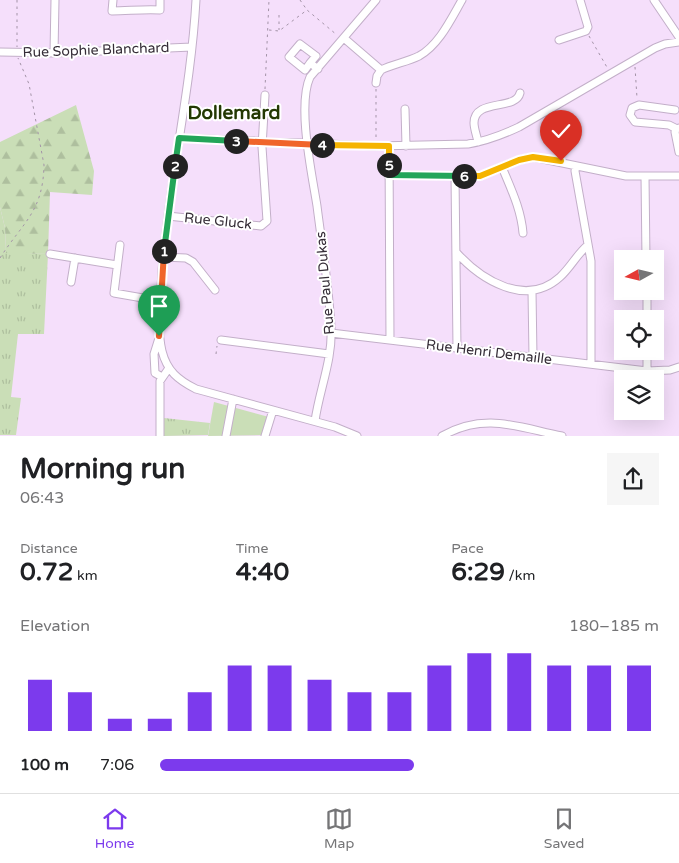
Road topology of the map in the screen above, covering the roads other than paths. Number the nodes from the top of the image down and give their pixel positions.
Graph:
1 (55, 0) edge
2 (113, 0) edge
3 (160, 0) edge
4 (196, 0) edge
5 (376, 0) edge
6 (462, 0) edge
7 (580, 0) edge
8 (654, 0) edge
9 (679, 37) edge
10 (344, 39) junction
11 (559, 40) dead end
12 (679, 42) edge
13 (192, 46) junction
14 (0, 52) edge
15 (54, 53) junction
16 (310, 63) dead end
17 (318, 69) junction
18 (381, 70) junction
19 (376, 83) road end
20 (520, 93) dead end
21 (265, 94) road end
22 (405, 108) dead end
23 (675, 110) dead end
24 (677, 130) edge
25 (179, 138) junction
26 (262, 142) junction
27 (478, 142) junction
28 (307, 144) junction
29 (389, 146) junction
30 (406, 146) junction
31 (679, 152) edge
32 (576, 166) junction
33 (502, 167) junction
34 (389, 175) junction
35 (455, 176) junction
36 (645, 176) junction
37 (679, 176) edge
38 (168, 216) junction
39 (523, 232) dead end
40 (120, 245) dead end
41 (588, 245) junction
42 (646, 250) edge
43 (456, 252) junction
44 (50, 254) dead end
45 (163, 257) junction
46 (75, 258) junction
47 (117, 265) junction
48 (71, 282) dead end
49 (215, 290) dead end
50 (532, 291) junction
51 (160, 301) junction
52 (331, 333) junction
53 (159, 336) junction
54 (221, 340) road end
55 (390, 340) junction
56 (457, 348) junction
57 (329, 354) junction
58 (533, 357) junction
59 (591, 364) junction
60 (679, 366) edge
61 (169, 368) junction
62 (639, 370) edge
63 (664, 370) edge
64 (162, 377) junction
65 (233, 399) junction
66 (273, 410) junction
67 (314, 422) junction
68 (558, 435) edge
69 (160, 436) edge
70 (226, 436) edge
71 (265, 436) edge
72 (357, 436) edge
73 (442, 436) edge

1 - 15 street
2 - 3 street
4 - 13 street
5 - 10 street, Rue Paul Dukas
6 - 18 street
7 - 11 street
8 - 9 street
10 - 17 street, Rue Paul Dukas
10 - 18 street
12 - 27 street
13 - 15 street, Rue Sophie Blanchard
13 - 25 street
14 - 15 street, Rue Sophie Blanchard
16 - 17 street
17 - 28 street, Rue Paul Dukas
18 - 19 street
20 - 27 street
21 - 26 street
22 - 30 street
23 - 24 street
24 - 31 street
25 - 26 street
25 - 38 street
26 - 28 street
26 - 38 street, Rue Gluck
27 - 30 street
28 - 29 street
28 - 52 street, Rue Paul Dukas
29 - 30 street
29 - 34 street
32 - 33 street
32 - 36 street
32 - 41 street
33 - 35 street
33 - 39 street
34 - 35 street
34 - 55 street
35 - 43 street
36 - 37 street
36 - 42 street
38 - 45 street
40 - 47 street
41 - 50 street
41 - 59 street
43 - 50 street
43 - 56 street
44 - 46 street
45 - 49 street
45 - 51 street
46 - 47 street
46 - 48 street
47 - 51 street
50 - 58 street
51 - 53 street
52 - 55 street, Rue Henri Demaille
52 - 57 street, Rue Paul Dukas
53 - 61 street
53 - 64 street
54 - 57 street
55 - 56 street, Rue Henri Demaille
56 - 58 street, Rue Henri Demaille
57 - 67 street, Rue Paul Dukas
58 - 59 street, Rue Henri Demaille
59 - 62 street, Rue Henri Demaille
60 - 63 street, Rue Henri Demaille
61 - 64 street
61 - 65 street
64 - 69 street
65 - 66 street
65 - 70 street
66 - 67 street
66 - 71 street
67 - 72 street
68 - 73 street

